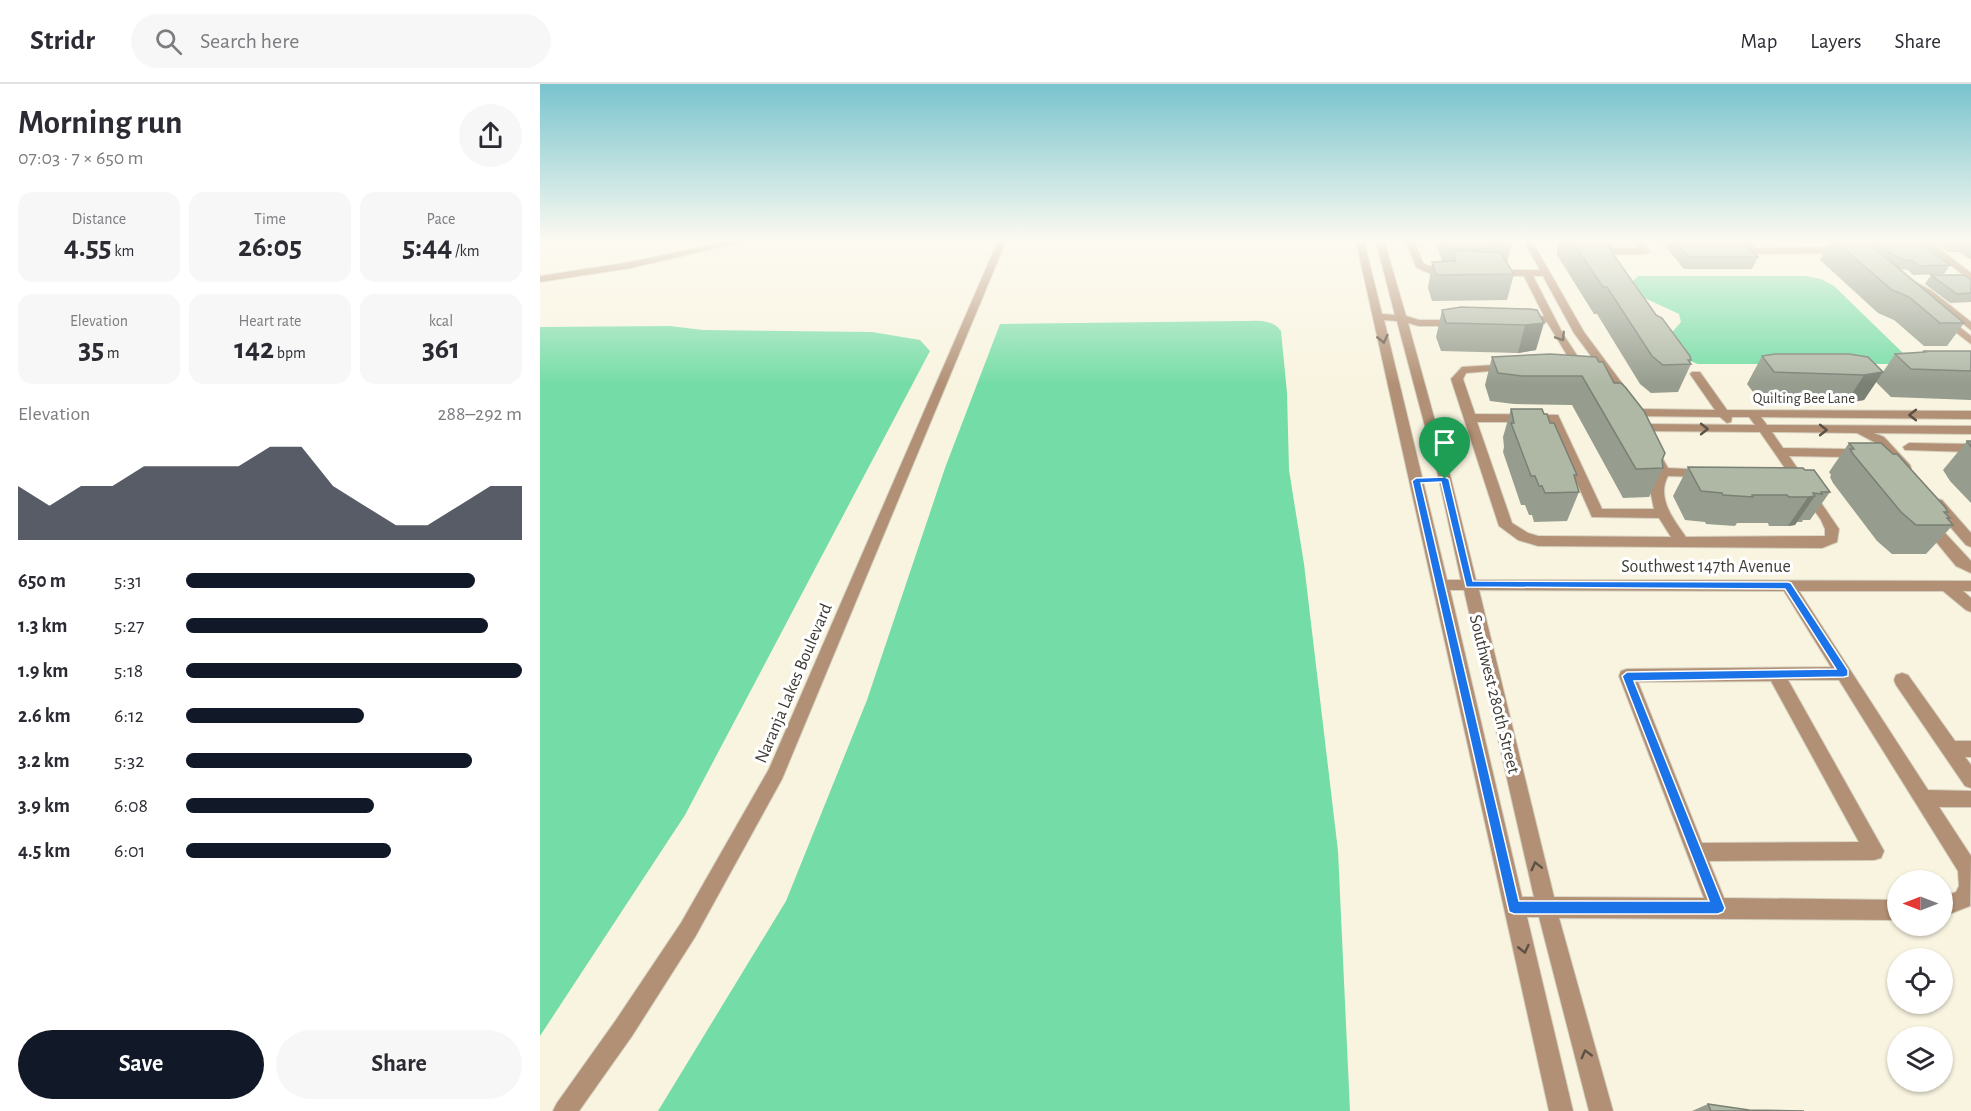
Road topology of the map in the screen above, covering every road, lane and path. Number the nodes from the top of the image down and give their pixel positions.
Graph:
1 (982, 289) edge
2 (1371, 289) edge
3 (1393, 289) edge
4 (1535, 289) edge
5 (1555, 289) edge
6 (1913, 289) edge
7 (1922, 289) edge
8 (1971, 312) edge
9 (1950, 316) junction
10 (1378, 317) junction
11 (1463, 317) edge
12 (1514, 317) edge
13 (1401, 318) junction
14 (1550, 318) junction
15 (1571, 318) junction
16 (1968, 323) edge
17 (1971, 341) edge
18 (1599, 360) junction
19 (1520, 367) edge
20 (1696, 374) dead end
21 (1638, 413) junction
22 (1723, 414) junction
23 (1753, 414) junction
24 (1845, 414) junction
25 (1971, 415) edge
26 (1469, 418) junction
27 (1646, 428) junction
28 (1734, 429) junction
29 (1764, 429) junction
30 (1858, 430) junction
31 (1971, 430) edge
32 (1863, 447) edge
33 (1910, 447) dead end
34 (1971, 448) edge
35 (1780, 452) junction
36 (1845, 453) dead end
37 (1664, 472) junction
38 (1719, 473) edge
39 (1774, 475) edge
40 (1796, 476) junction
41 (1912, 476) edge
42 (1431, 480) junction
43 (1927, 493) edge
44 (1918, 511) edge
45 (1664, 513) junction
46 (1971, 542) edge
47 (1683, 543) junction
48 (1971, 568) edge
49 (1441, 585) junction
50 (1469, 585) junction
51 (1788, 586) junction
52 (1948, 586) junction
53 (1971, 586) edge
54 (1971, 606) edge
55 (1844, 673) junction
56 (1776, 674) junction
57 (1902, 680) dead end
58 (1950, 749) junction
59 (1971, 749) edge
60 (1971, 780) edge
61 (1924, 798) junction
62 (1971, 799) edge
63 (1698, 852) junction
64 (1953, 903) edge
65 (1514, 907) junction
66 (1546, 907) junction
67 (1718, 908) junction
68 (1887, 910) edge
69 (565, 1111) edge
70 (1561, 1111) edge
71 (1601, 1111) edge

1 - 69 street, Naranja Lakes Boulevard
2 - 10 street, Southwest 280th Street
3 - 13 street, Southwest 280th Street
4 - 14 street
5 - 15 street
6 - 9 street
7 - 9 street
8 - 9 street
9 - 16 street
9 - 17 street
10 - 13 street
10 -> 42 street, Southwest 280th Street
11 - 13 street
12 - 14 street
13 - 42 street, Southwest 280th Street
14 - 15 street
14 -> 18 street
15 - 18 street
18 - 21 street
19 - 26 street
20 - 22 street
21 - 22 street, Quilting Bee Lane
21 - 27 street
22 - 23 street, Quilting Bee Lane
22 - 28 street
23 - 24 street, Quilting Bee Lane
23 - 29 street
25 -> 24 street, Quilting Bee Lane
24 - 30 street
26 - 45 street
26 - 47 street
27 -> 28 street, Quilting Bee Lane
27 - 37 street
28 - 29 street, Quilting Bee Lane
29 -> 30 street, Quilting Bee Lane
29 - 35 street
30 - 31 street, Quilting Bee Lane
30 - 32 street
30 - 41 street
33 - 34 street
35 - 36 street
35 - 40 street
37 - 38 street
37 - 45 street
39 - 40 street
40 - 47 street
42 - 49 street, Southwest 280th Street
42 - 50 street, Southwest 280th Street
43 - 46 street
44 - 48 street
45 - 47 street
49 - 50 street, Southwest 147th Avenue
49 - 65 street, Southwest 280th Street
50 - 51 street, Southwest 147th Avenue
66 -> 50 street, Southwest 280th Street
51 - 52 street, Southwest 147th Avenue
51 - 55 street
52 - 53 street, Southwest 147th Avenue
52 - 54 street
55 - 56 street
55 - 61 street
56 - 63 street
56 - 63 street
57 - 58 street
58 - 59 street
58 - 60 street
61 - 62 street
61 - 64 street
63 - 67 street
65 - 66 street
65 -> 70 street, Southwest 280th Street
66 - 67 street
71 -> 66 street, Southwest 280th Street
67 - 68 street

